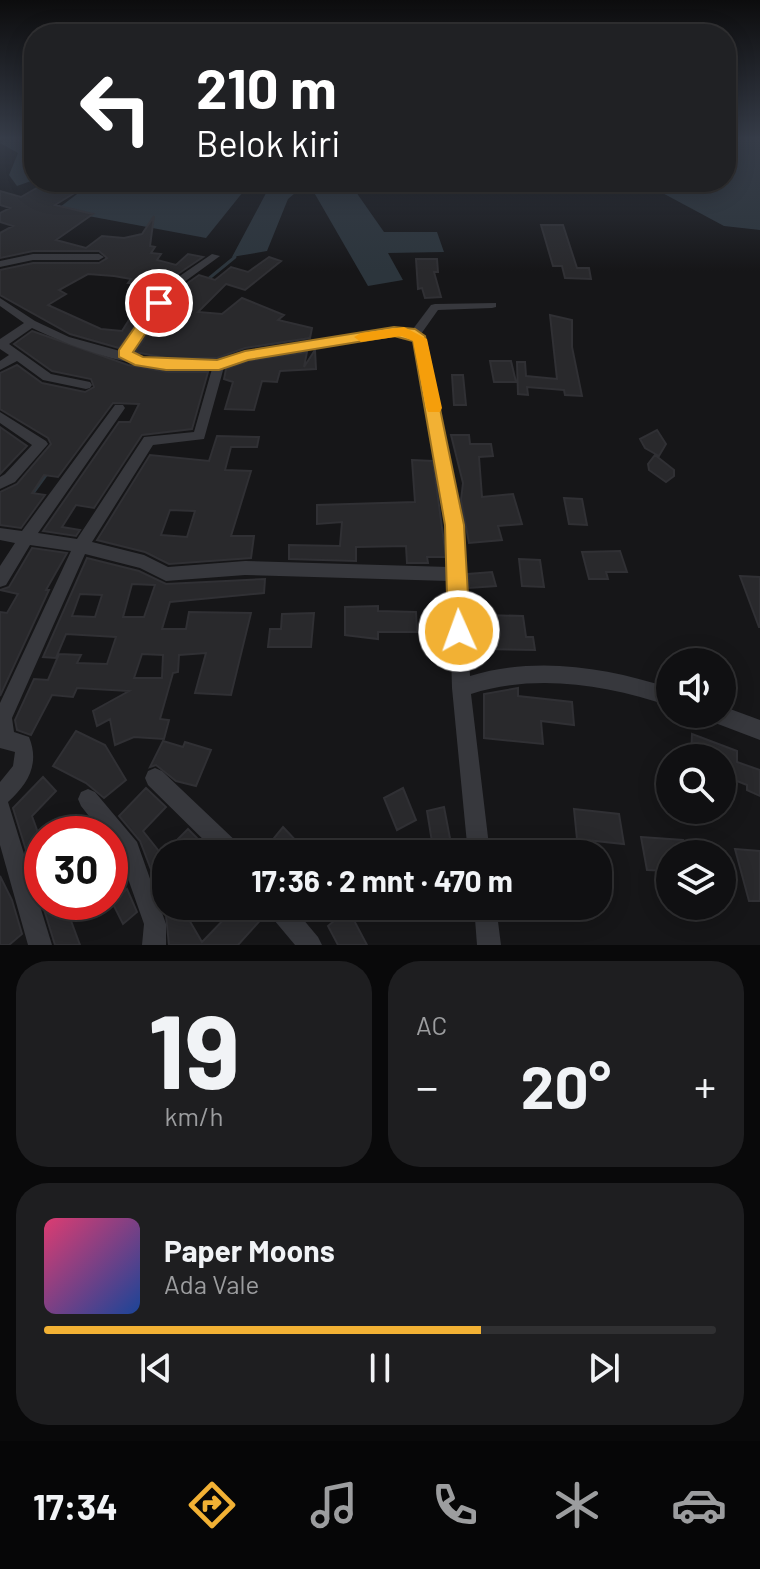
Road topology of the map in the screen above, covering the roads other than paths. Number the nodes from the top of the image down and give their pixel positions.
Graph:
1 (215, 256) dead end
2 (99, 257) dead end
3 (0, 264) edge
4 (0, 301) edge
5 (492, 305) dead end
6 (31, 323) junction
7 (415, 334) junction
8 (18, 355) junction
9 (131, 357) junction
10 (219, 365) junction
11 (0, 366) edge
12 (86, 385) dead end
13 (119, 408) dead end
14 (0, 417) edge
15 (0, 483) edge
16 (12, 535) edge
17 (81, 546) junction
18 (457, 574) junction
19 (0, 580) edge
20 (461, 688) junction
21 (656, 693) edge
22 (736, 721) edge
23 (760, 730) edge
24 (155, 778) dead end
25 (0, 796) edge
26 (88, 799) dead end
27 (0, 808) edge
28 (219, 840) edge
29 (477, 840) edge
30 (289, 920) edge
31 (486, 920) edge
32 (40, 945) edge
33 (154, 945) edge
34 (310, 945) edge
35 (489, 945) edge

1 - 9 street
2 - 3 street
4 - 6 street
5 - 7 street
6 - 8 street
6 - 9 street
7 - 10 street
7 - 18 street
8 - 11 street
8 - 12 street
9 - 10 street
10 - 17 street
13 - 16 street
14 - 15 street
16 - 17 street
16 - 19 street
17 - 18 street
17 - 25 street
18 - 20 street
20 - 21 street
20 - 29 street
22 - 23 street
24 - 28 street
26 - 33 street
27 - 32 street
30 - 34 street
31 - 35 street

